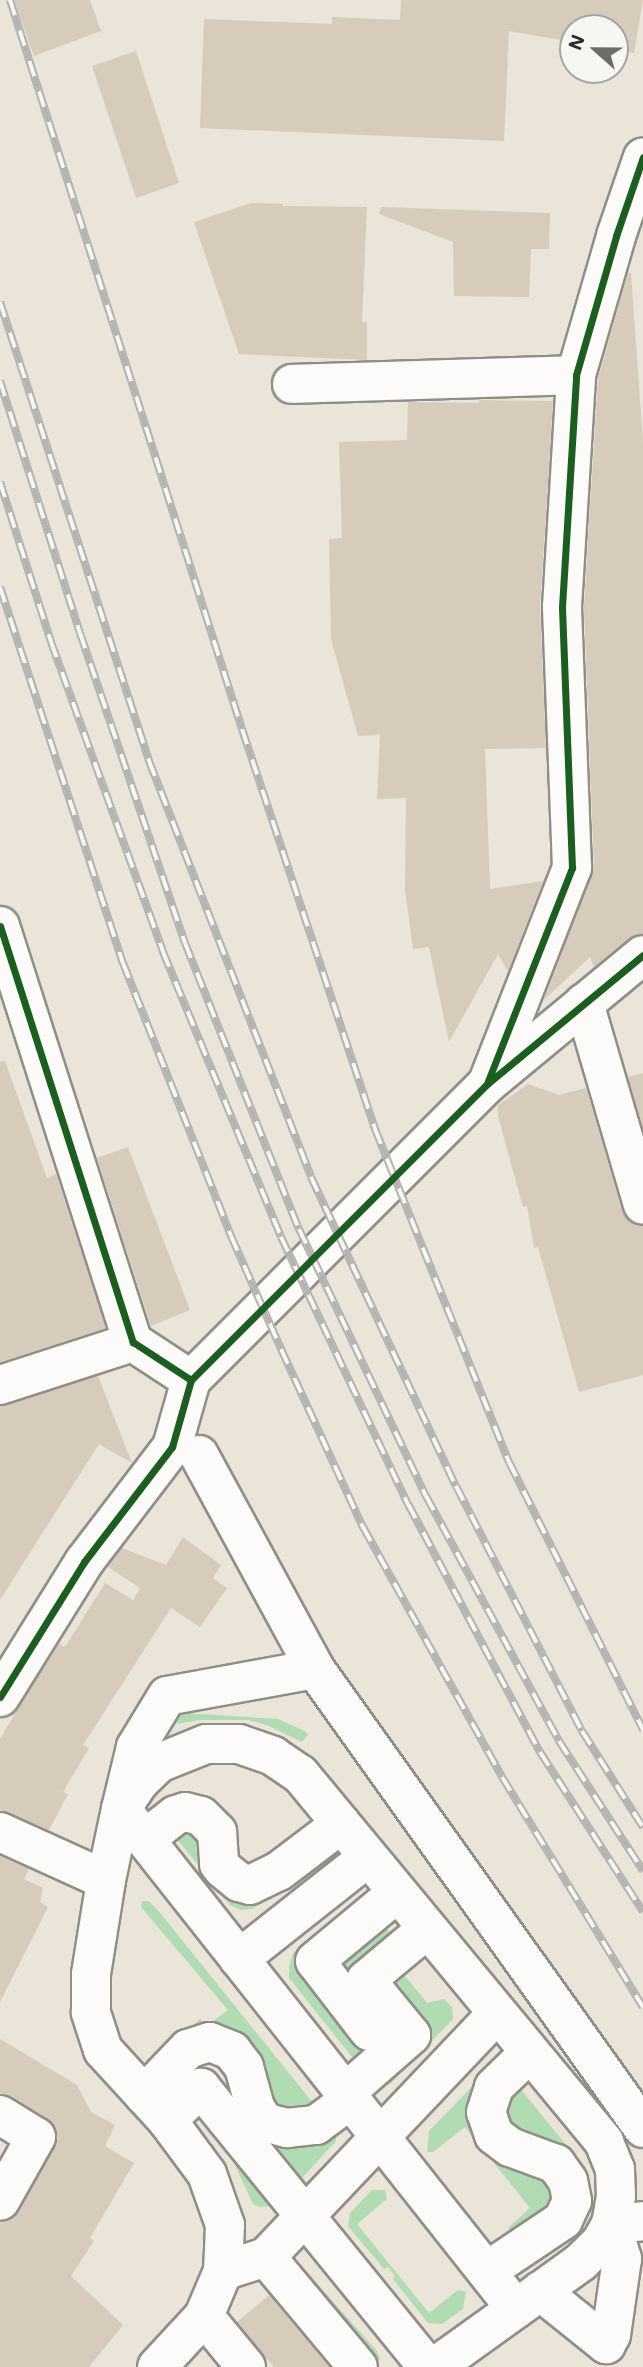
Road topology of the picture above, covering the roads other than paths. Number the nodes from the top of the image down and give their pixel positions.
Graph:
1 (643, 158) edge
2 (630, 230) edge
3 (576, 375) junction
4 (292, 384) dead end
5 (0, 926) edge
6 (643, 955) edge
7 (584, 1003) junction
8 (487, 1084) junction
9 (643, 1205) edge
10 (133, 1342) junction
11 (191, 1380) junction
12 (0, 1385) edge
13 (199, 1455) dead end
14 (315, 1670) junction
15 (0, 1697) edge
16 (121, 1809) junction
17 (341, 1824) junction
18 (0, 1832) edge
19 (145, 1839) junction
20 (368, 1857) junction
21 (106, 1880) junction
22 (397, 1893) junction
23 (427, 1929) junction
24 (239, 1959) junction
25 (497, 2014) junction
26 (369, 2031) dead end
27 (529, 2053) junction
28 (348, 2096) junction
29 (155, 2108) junction
30 (0, 2115) edge
31 (643, 2128) edge
32 (380, 2137) junction
33 (0, 2201) edge
34 (304, 2218) junction
35 (627, 2223) edge
36 (266, 2257) junction
37 (223, 2271) junction
38 (487, 2271) junction
39 (528, 2300) junction
40 (204, 2316) junction
41 (166, 2364) edge
42 (246, 2367) edge
43 (358, 2367) edge
44 (429, 2367) edge
45 (435, 2367) edge

1 - 2 street
2 - 3 street
3 - 4 street
3 - 8 street
5 - 10 street
6 - 7 street
7 - 8 street
7 - 9 street
8 - 11 street
10 - 11 street
10 - 12 street
11 - 15 street
13 - 14 street
14 - 16 street
14 - 31 street
16 - 17 street
16 - 19 street
16 - 21 street
17 - 19 street
17 - 20 street
18 - 21 street
19 - 24 street
20 - 22 street
20 - 24 street
21 - 29 street
22 - 23 street
22 - 26 street
23 - 25 street
23 - 28 street
24 - 28 street
25 - 27 street
25 - 32 street
27 - 35 street
27 - 38 street
28 - 29 street
28 - 32 street
29 - 34 street
29 - 37 street
30 - 33 street
32 - 34 street
32 - 38 street
34 - 36 street
34 - 44 street
35 - 39 street
35 - 39 street
36 - 37 street
36 - 43 street
37 - 40 street
38 - 39 street
39 - 45 street
40 - 41 street
40 - 42 street

